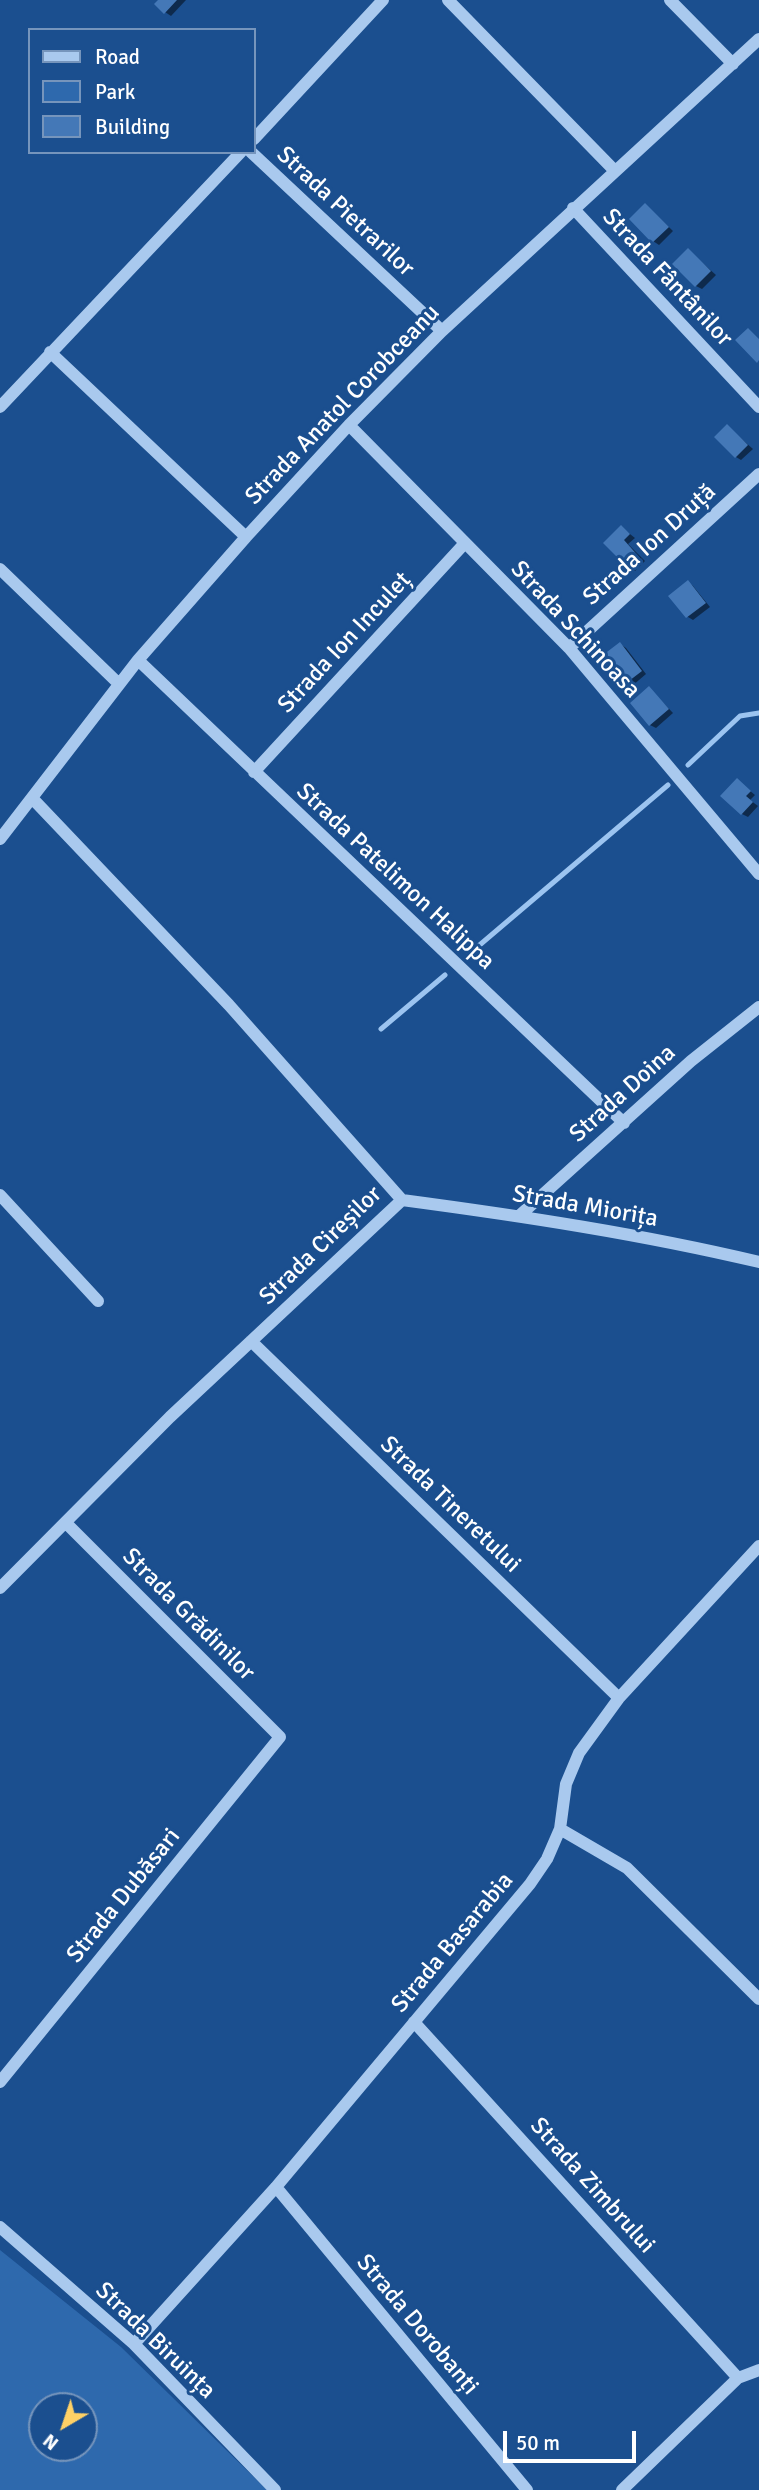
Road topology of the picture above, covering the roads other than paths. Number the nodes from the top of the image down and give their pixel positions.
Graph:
1 (383, 0) edge
2 (449, 0) edge
3 (670, 0) edge
4 (759, 40) edge
5 (733, 64) junction
6 (256, 137) edge
7 (239, 154) edge
8 (253, 154) edge
9 (615, 172) junction
10 (573, 208) junction
11 (442, 331) junction
12 (50, 352) junction
13 (0, 407) edge
14 (759, 407) edge
15 (349, 425) junction
16 (759, 474) edge
17 (246, 537) junction
18 (465, 542) junction
19 (0, 569) edge
20 (569, 648) junction
21 (138, 660) junction
22 (118, 683) junction
23 (254, 772) junction
24 (32, 798) junction
25 (0, 839) edge
26 (759, 874) edge
27 (759, 1007) edge
28 (624, 1122) junction
29 (0, 1195) edge
30 (402, 1200) junction
31 (519, 1216) junction
32 (759, 1262) edge
33 (98, 1301) dead end
34 (251, 1341) junction
35 (66, 1524) junction
36 (759, 1546) edge
37 (0, 1588) edge
38 (619, 1698) junction
39 (280, 1737) joint
40 (560, 1829) junction
41 (759, 1999) edge
42 (414, 2022) junction
43 (0, 2081) edge
44 (275, 2187) junction
45 (0, 2227) edge
46 (134, 2344) junction
47 (759, 2370) edge
48 (738, 2378) junction
49 (275, 2490) edge
50 (527, 2490) edge
51 (622, 2490) edge

1 - 6 street
2 - 9 street
3 - 5 street
4 - 5 street, Strada Anatol Corobceanu
5 - 9 street, Strada Anatol Corobceanu
7 - 12 street
8 - 11 street, Strada Pietrarilor
9 - 10 street, Strada Anatol Corobceanu
10 - 11 street, Strada Anatol Corobceanu
10 - 14 street, Strada Fântânilor
11 - 15 street, Strada Anatol Corobceanu
12 - 13 street
12 - 17 street
15 - 17 street, Strada Anatol Corobceanu
15 - 18 street, Strada Schinoasa
16 - 20 street, Strada Ion Druță
17 - 21 street, Strada Anatol Corobceanu
18 - 20 street, Strada Schinoasa
18 - 23 street, Strada Ion Inculeț
19 - 22 street
20 - 26 street, Strada Schinoasa
21 - 22 street, Strada Anatol Corobceanu
21 - 23 street, Strada Patelimon Halippa
22 - 24 street, Strada Anatol Corobceanu
23 - 28 street, Strada Patelimon Halippa
24 - 25 street, Strada Anatol Corobceanu
24 - 30 street, Strada Cireșilor
27 - 28 street, Strada Doina
28 - 31 street, Strada Doina
29 - 33 street
30 - 31 street, Strada Miorița
30 - 34 street, Strada Cireșilor
31 - 32 street, Strada Miorița
34 - 35 street, Strada Cireșilor
34 - 38 street, Strada Tineretului
35 - 37 street, Strada Cireșilor
35 - 39 street, Strada Grădinilor
36 - 38 street, Strada Basarabia
38 - 40 street, Strada Basarabia
39 - 43 street, Strada Dubăsari
40 - 41 street
40 - 42 street, Strada Basarabia
42 - 44 street, Strada Basarabia
42 - 48 street, Strada Zimbrului
44 - 46 street, Strada Basarabia
44 - 50 street, Strada Dorobanți
45 - 46 street, Strada Biruința
46 - 49 street, Strada Biruința
47 - 48 street
48 - 51 street

